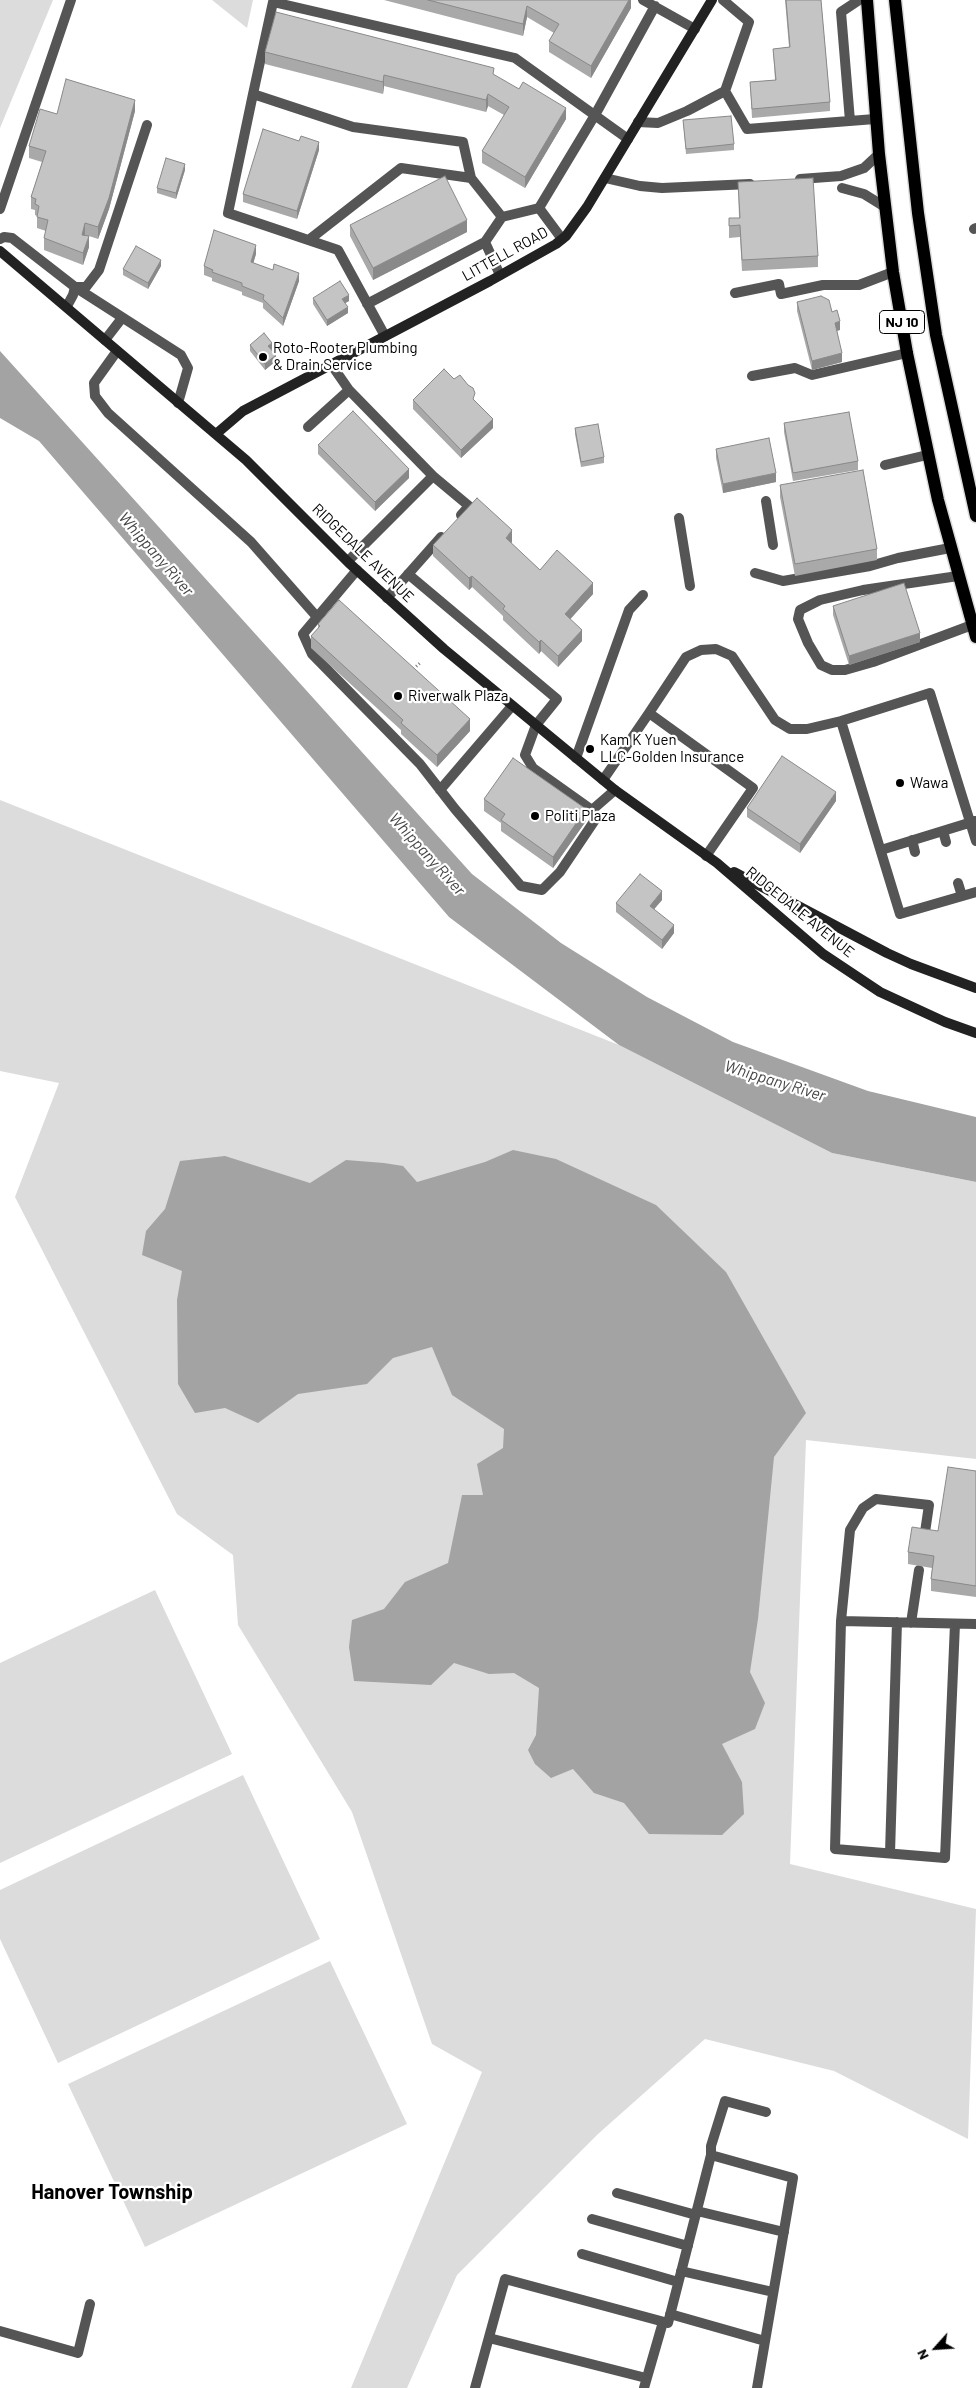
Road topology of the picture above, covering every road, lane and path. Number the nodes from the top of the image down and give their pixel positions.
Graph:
1 (71, 0) edge
2 (643, 0) edge
3 (712, 0) edge
4 (723, 0) edge
5 (858, 0) edge
6 (867, 0) edge
7 (895, 0) edge
8 (273, 1) edge
9 (654, 6) junction
10 (695, 29) junction
11 (725, 91) junction
12 (253, 94) junction
13 (595, 115) junction
14 (875, 119) junction
15 (850, 121) junction
16 (638, 122) junction
17 (147, 125) dead end
18 (628, 139) junction
19 (879, 154) junction
20 (471, 178) junction
21 (605, 178) junction
22 (792, 180) edge
23 (763, 182) edge
24 (842, 188) dead end
25 (886, 207) junction
26 (539, 208) junction
27 (0, 209) edge
28 (502, 217) junction
29 (1, 236) edge
30 (310, 239) junction
31 (562, 239) junction
32 (485, 242) junction
33 (0, 251) edge
34 (893, 272) junction
35 (500, 275) junction
36 (75, 287) junction
37 (736, 293) dead end
38 (367, 304) junction
39 (67, 306) junction
40 (122, 318) junction
41 (385, 336) junction
42 (105, 340) junction
43 (118, 351) junction
44 (907, 353) junction
45 (331, 364) junction
46 (752, 376) dead end
47 (350, 390) junction
48 (178, 403) junction
49 (308, 427) dead end
50 (216, 434) junction
51 (927, 455) junction
52 (885, 465) dead end
53 (433, 476) junction
54 (766, 501) dead end
55 (976, 516) edge
56 (679, 518) dead end
57 (773, 545) dead end
58 (950, 548) junction
59 (348, 561) junction
60 (358, 570) junction
61 (755, 573) dead end
62 (408, 574) junction
63 (958, 576) junction
64 (690, 586) dead end
65 (643, 595) dead end
66 (387, 598) junction
67 (317, 617) junction
68 (974, 631) edge
69 (420, 663) dead end
70 (408, 674) edge
71 (512, 706) junction
72 (649, 713) junction
73 (841, 721) junction
74 (536, 725) junction
75 (576, 758) junction
76 (603, 780) junction
77 (440, 790) junction
78 (615, 790) junction
79 (592, 810) junction
80 (973, 821) edge
81 (912, 840) junction
82 (976, 841) edge
83 (881, 850) junction
84 (915, 852) dead end
85 (706, 856) junction
86 (716, 863) junction
87 (958, 883) dead end
88 (976, 892) edge
89 (928, 894) dead end
90 (962, 896) junction
91 (931, 905) junction
92 (976, 988) edge
93 (976, 1033) edge
94 (924, 1539) edge
95 (919, 1570) edge
96 (841, 1621) junction
97 (897, 1622) junction
98 (912, 1623) junction
99 (955, 1624) junction
100 (976, 1624) edge
101 (890, 1853) junction
102 (766, 2112) dead end
103 (711, 2155) junction
104 (617, 2194) dead end
105 (696, 2213) junction
106 (592, 2219) dead end
107 (784, 2232) junction
108 (688, 2246) junction
109 (582, 2254) dead end
110 (681, 2271) junction
111 (678, 2282) junction
112 (773, 2292) junction
113 (90, 2304) dead end
114 (666, 2318) junction
115 (0, 2332) edge
116 (489, 2338) junction
117 (765, 2341) junction
118 (645, 2383) edge
119 (475, 2388) edge
120 (757, 2388) edge

1 - 27 lane
2 - 9 lane
3 - 10 main road, LITTELL ROAD
4 - 11 lane
5 - 15 lane
6 - 14 main road, NJ 10
7 - 55 main road, NJ 10
8 - 12 lane
8 - 13 lane
9 - 10 lane
9 - 13 lane
10 - 16 main road, LITTELL ROAD
11 - 15 lane
11 - 16 lane
12 - 20 lane
12 - 30 lane
13 - 18 lane
13 - 26 lane
14 - 15 lane
14 - 19 main road, NJ 10
16 - 18 main road, LITTELL ROAD
17 - 36 lane
18 - 21 main road, LITTELL ROAD
19 - 22 lane
19 - 25 main road, NJ 10
20 - 28 lane
20 - 30 lane
21 - 23 lane
21 - 31 main road, LITTELL ROAD
24 - 25 lane
25 - 34 main road, NJ 10
26 - 28 lane
26 - 31 lane
28 - 32 lane
29 - 36 lane
30 - 38 lane
31 - 35 main road, LITTELL ROAD
32 - 35 lane
32 - 38 lane
33 - 39 main road, RIDGEDALE AVENUE
34 - 37 lane
34 - 44 main road, NJ 10
35 - 41 main road, LITTELL ROAD
36 - 39 lane
36 - 40 lane
38 - 41 lane
39 - 42 main road, RIDGEDALE AVENUE
40 - 42 lane
40 - 48 lane
41 - 45 main road, LITTELL ROAD
42 - 43 main road, RIDGEDALE AVENUE
43 - 48 main road, RIDGEDALE AVENUE
43 - 67 lane
44 - 46 lane
44 - 51 main road, NJ 10
45 - 47 lane
45 - 50 main road, LITTELL ROAD
47 - 49 lane
47 - 53 lane
48 - 50 main road, RIDGEDALE AVENUE
50 - 59 main road, RIDGEDALE AVENUE
51 - 52 lane
51 - 58 main road, NJ 10
53 - 59 lane
53 - 62 lane
54 - 57 lane
56 - 64 lane
58 - 61 lane
58 - 63 main road, NJ 10
59 - 60 main road, RIDGEDALE AVENUE
60 - 66 main road, RIDGEDALE AVENUE
60 - 67 lane
62 - 66 lane
62 - 74 lane
63 - 68 main road, NJ 10
63 - 68 lane
65 - 75 lane
66 - 71 main road, RIDGEDALE AVENUE
67 - 77 lane
69 - 70 path
71 - 74 main road, RIDGEDALE AVENUE
71 - 77 lane
72 - 73 lane
72 - 76 lane
72 - 85 lane
73 - 80 lane
73 - 83 lane
74 - 75 main road, RIDGEDALE AVENUE
74 - 79 lane
75 - 76 main road, RIDGEDALE AVENUE
76 - 78 main road, RIDGEDALE AVENUE
77 - 79 lane
78 - 79 lane
78 - 85 main road, RIDGEDALE AVENUE
80 - 81 lane
80 - 82 lane
81 - 83 lane
81 - 84 lane
83 - 91 lane
85 - 86 main road, RIDGEDALE AVENUE
86 - 92 main road, RIDGEDALE AVENUE
86 - 93 main road, RIDGEDALE AVENUE
87 - 90 lane
88 - 90 lane
89 - 91 lane
90 - 91 lane
94 - 96 lane
95 - 98 lane
96 - 97 lane
96 - 101 lane
97 - 98 lane
97 - 101 lane
98 - 99 lane
99 - 100 lane
99 - 101 lane
102 - 103 lane
103 - 105 lane
103 - 107 lane
104 - 105 lane
105 - 107 lane
105 - 108 lane
106 - 108 lane
107 - 112 lane
108 - 110 lane
109 - 111 lane
110 - 111 lane
110 - 112 lane
111 - 114 lane
112 - 117 lane
113 - 115 lane
114 - 116 lane
114 - 117 lane
114 - 118 lane
116 - 118 lane
116 - 119 lane
117 - 120 lane

